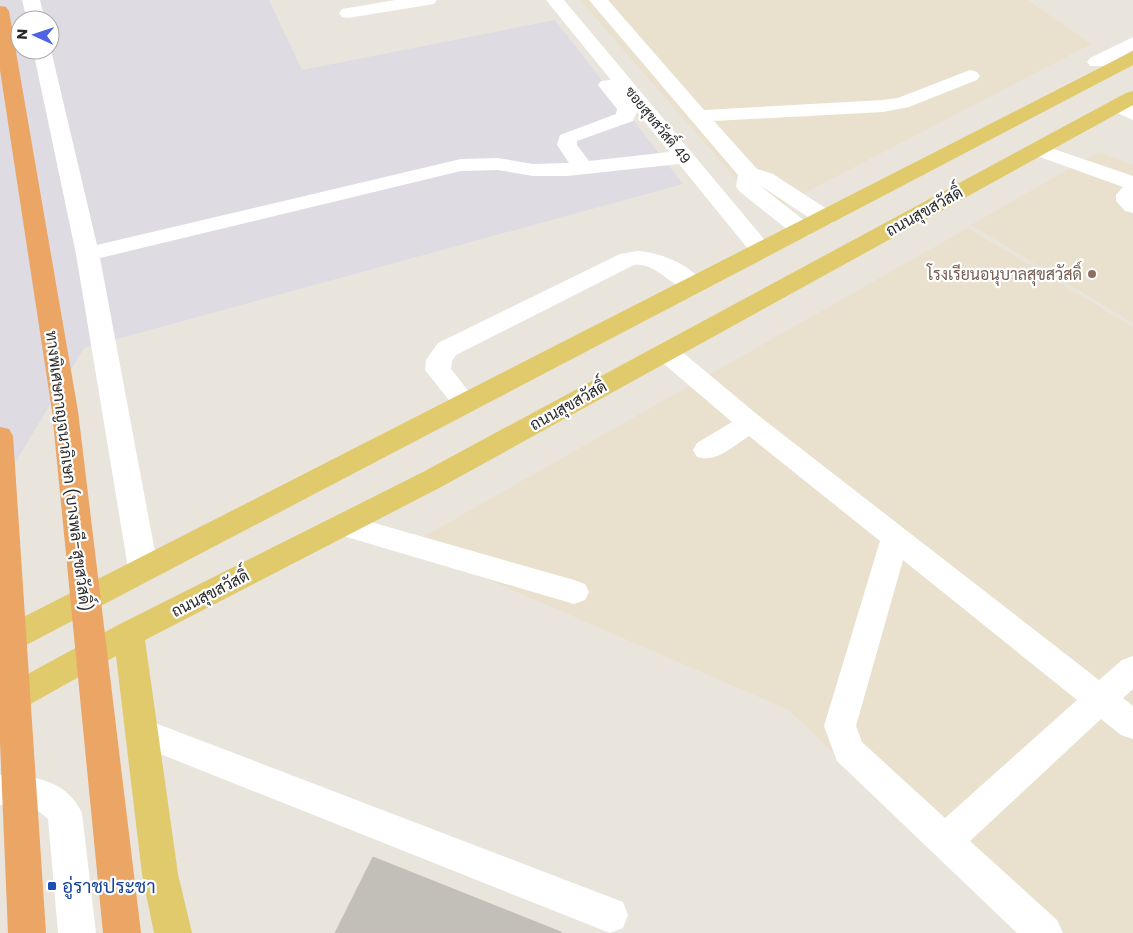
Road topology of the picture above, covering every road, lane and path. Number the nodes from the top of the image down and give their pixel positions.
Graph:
1 (428, 0) edge
2 (555, 0) edge
3 (598, 0) edge
4 (0, 11) edge
5 (348, 13) dead end
6 (559, 23) dead end
7 (1133, 43) edge
8 (1133, 57) edge
9 (44, 60) edge
10 (1098, 62) dead end
11 (970, 76) dead end
12 (1128, 106) edge
13 (700, 116) junction
14 (1036, 149) junction
15 (683, 157) junction
16 (582, 168) junction
17 (748, 174) junction
18 (1133, 184) edge
19 (1133, 190) edge
20 (1133, 206) edge
21 (825, 218) junction
22 (802, 230) junction
23 (761, 250) junction
24 (88, 254) junction
25 (693, 285) junction
26 (666, 352) junction
27 (465, 403) junction
28 (750, 423) junction
29 (0, 436) edge
30 (707, 450) dead end
31 (343, 525) junction
32 (895, 538) junction
33 (143, 568) junction
34 (574, 592) dead end
35 (129, 634) junction
36 (0, 644) edge
37 (1133, 669) edge
38 (1100, 698) junction
39 (0, 705) edge
40 (1133, 725) edge
41 (142, 732) junction
42 (0, 790) edge
43 (945, 841) junction
44 (610, 916) dead end
45 (27, 933) edge
46 (77, 933) edge
47 (122, 933) edge
48 (173, 933) edge
49 (1044, 933) edge

1 - 5 street
2 - 15 street, ซอยสุขสวัสดิ์ 49
3 - 13 street
4 - 47 highway, ทางพิเศษกาญจนาภิเษก (บางพลี-สุขสวัสดิ์)
6 - 16 street
7 - 10 street
8 - 21 main road
9 - 24 street
11 - 13 street
12 - 14 main road, ถนนสุขสวัสดิ์
13 - 17 street
14 - 18 street
14 - 26 main road, ถนนสุขสวัสดิ์
15 - 16 street
15 - 23 street, ซอยสุขสวัสดิ์ 49
16 - 24 street
17 - 21 street
17 - 22 street
19 - 20 street
21 - 22 main road
22 - 23 main road
23 - 25 main road
24 - 33 street
25 - 27 main road
25 - 27 street
26 - 28 street
26 - 31 main road, ถนนสุขสวัสดิ์
27 - 33 main road
28 - 30 street
28 - 32 street
29 - 45 highway
31 - 34 street
31 - 35 main road, ถนนสุขสวัสดิ์
32 - 38 street
32 - 43 street
33 - 36 main road
35 - 39 main road, ถนนสุขสวัสดิ์
35 - 41 main road
37 - 38 street
38 - 40 street
38 - 43 street
41 - 44 street
41 - 48 main road
42 - 46 street
43 - 49 street

